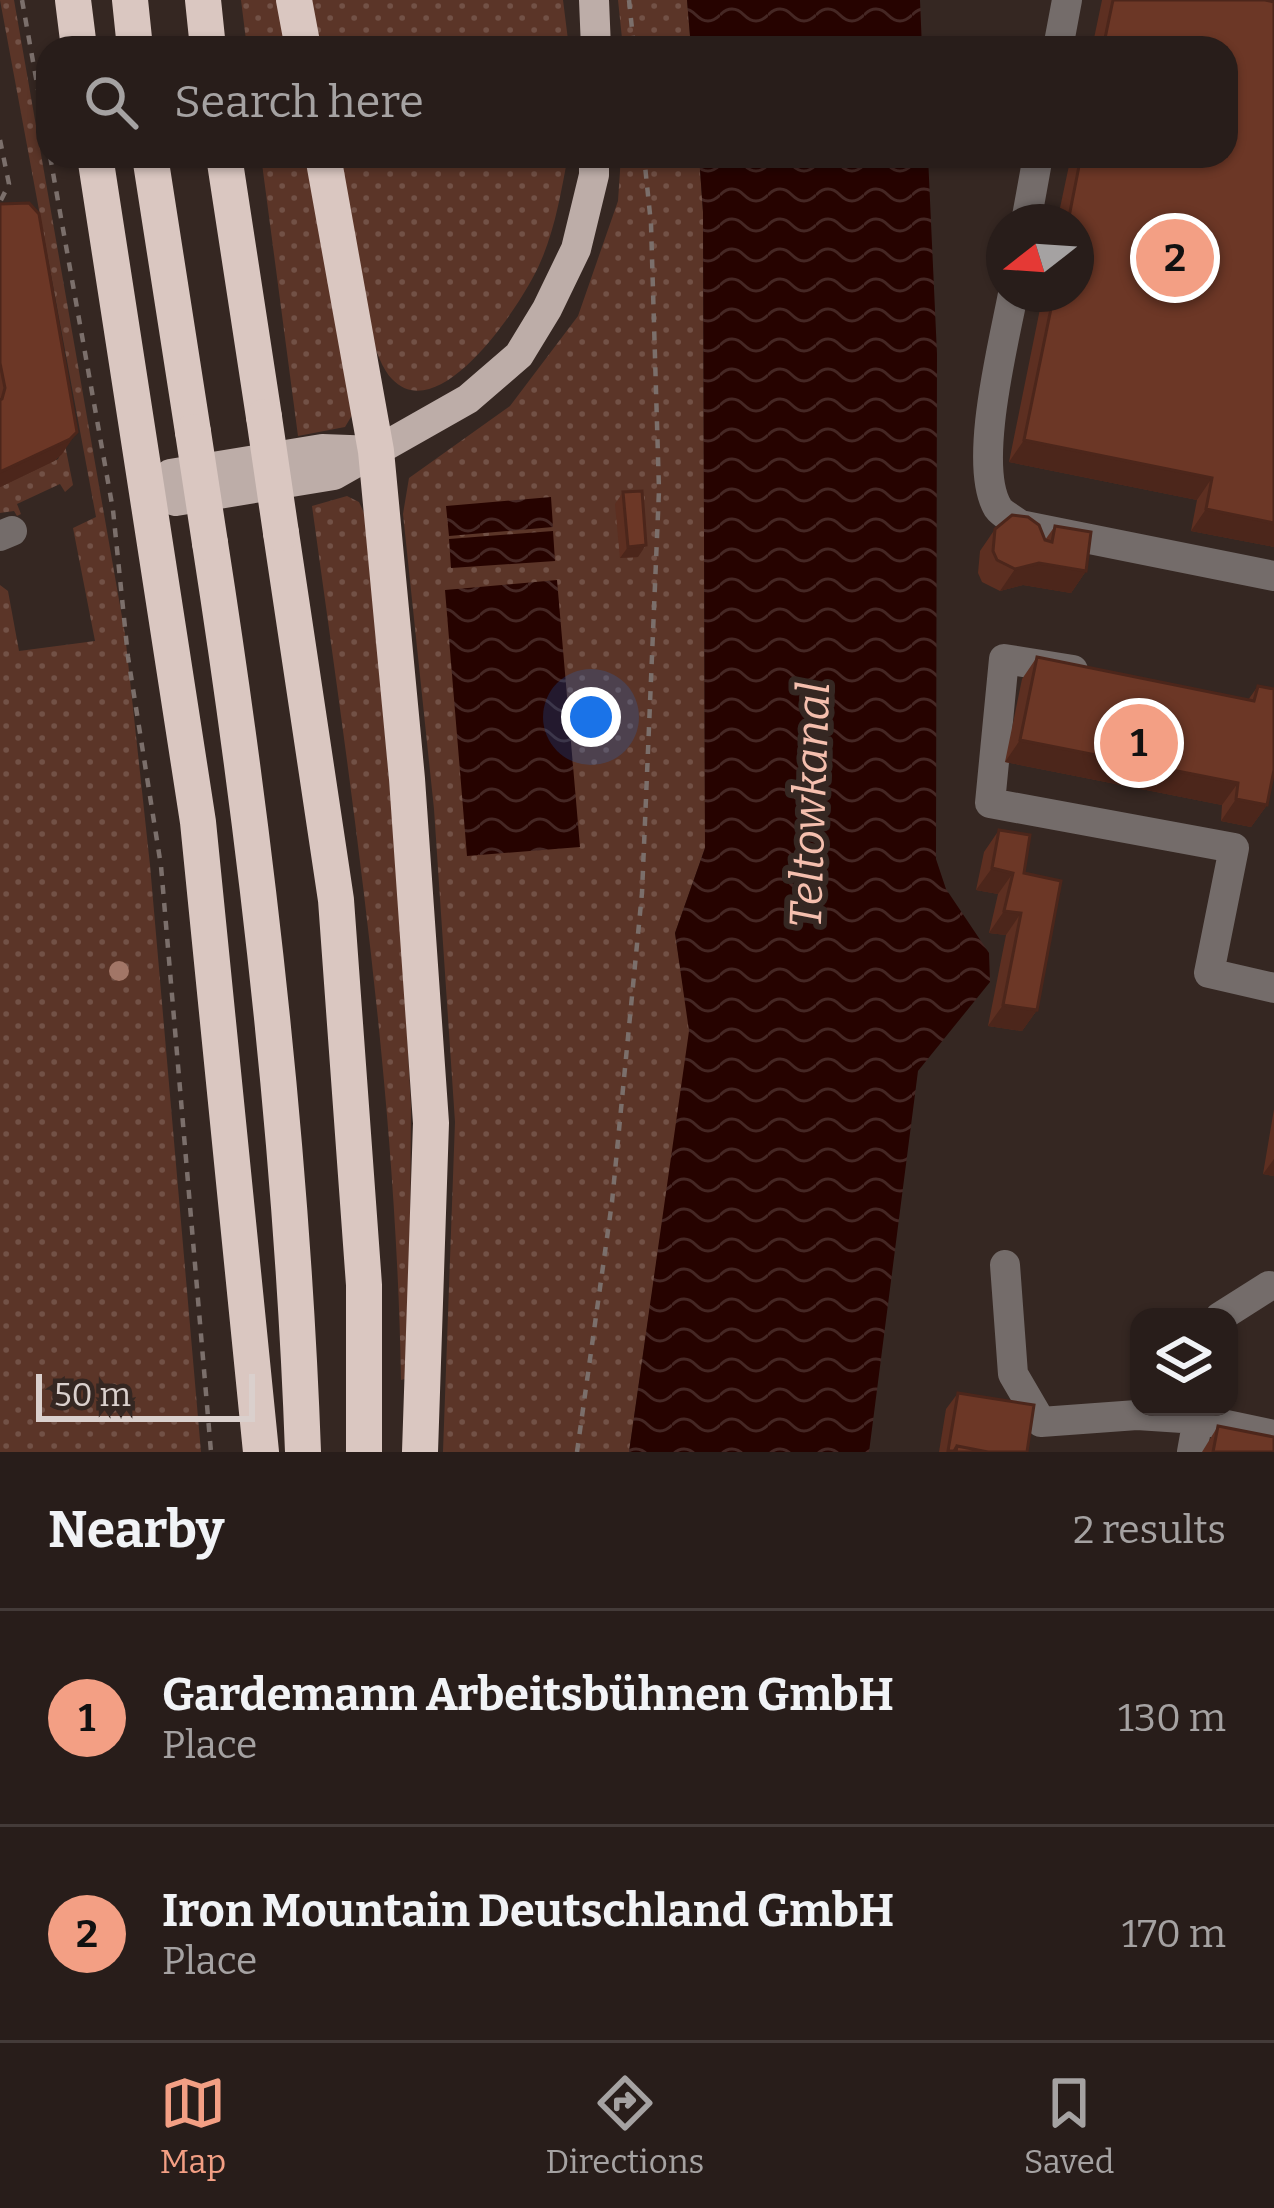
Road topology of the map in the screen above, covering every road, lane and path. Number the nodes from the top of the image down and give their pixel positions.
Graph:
1 (22, 0) edge
2 (73, 0) edge
3 (130, 0) edge
4 (203, 0) edge
5 (294, 0) edge
6 (594, 0) edge
7 (629, 0) edge
8 (1067, 0) edge
9 (78, 36) edge
10 (134, 36) edge
11 (207, 36) edge
12 (301, 36) edge
13 (596, 36) edge
14 (633, 36) edge
15 (1060, 36) edge
16 (36, 78) edge
17 (0, 140) edge
18 (52, 168) edge
19 (97, 168) edge
20 (152, 168) edge
21 (226, 168) edge
22 (325, 168) edge
23 (594, 168) edge
24 (645, 168) edge
25 (1036, 168) edge
26 (0, 202) edge
27 (1029, 204) edge
28 (1009, 312) edge
29 (376, 452) junction
30 (148, 493) junction
31 (1274, 575) edge
32 (1094, 674) edge
33 (1274, 988) edge
34 (1005, 1264) dead end
35 (1269, 1286) dead end
36 (1234, 1308) edge
37 (1130, 1416) edge
38 (1198, 1416) edge
39 (1209, 1416) edge
40 (1274, 1435) edge
41 (211, 1452) edge
42 (261, 1452) edge
43 (303, 1452) edge
44 (364, 1452) edge
45 (421, 1452) edge
46 (577, 1452) edge
47 (1192, 1452) edge

1 - 16 path
2 - 9 highway
3 - 10 highway
4 - 11 highway
5 - 12 highway
6 - 13 main road
7 - 14 path
8 - 15 lane
17 - 26 path
18 - 41 path
19 - 30 highway
20 - 43 highway, bridge
21 - 44 highway, bridge
22 - 29 highway
23 - 29 main road
24 - 46 path
25 - 27 lane
28 - 31 lane
29 - 30 main road
29 - 45 highway
30 - 42 highway
32 - 33 lane
34 - 37 lane
35 - 36 lane
38 - 47 lane
39 - 40 lane

